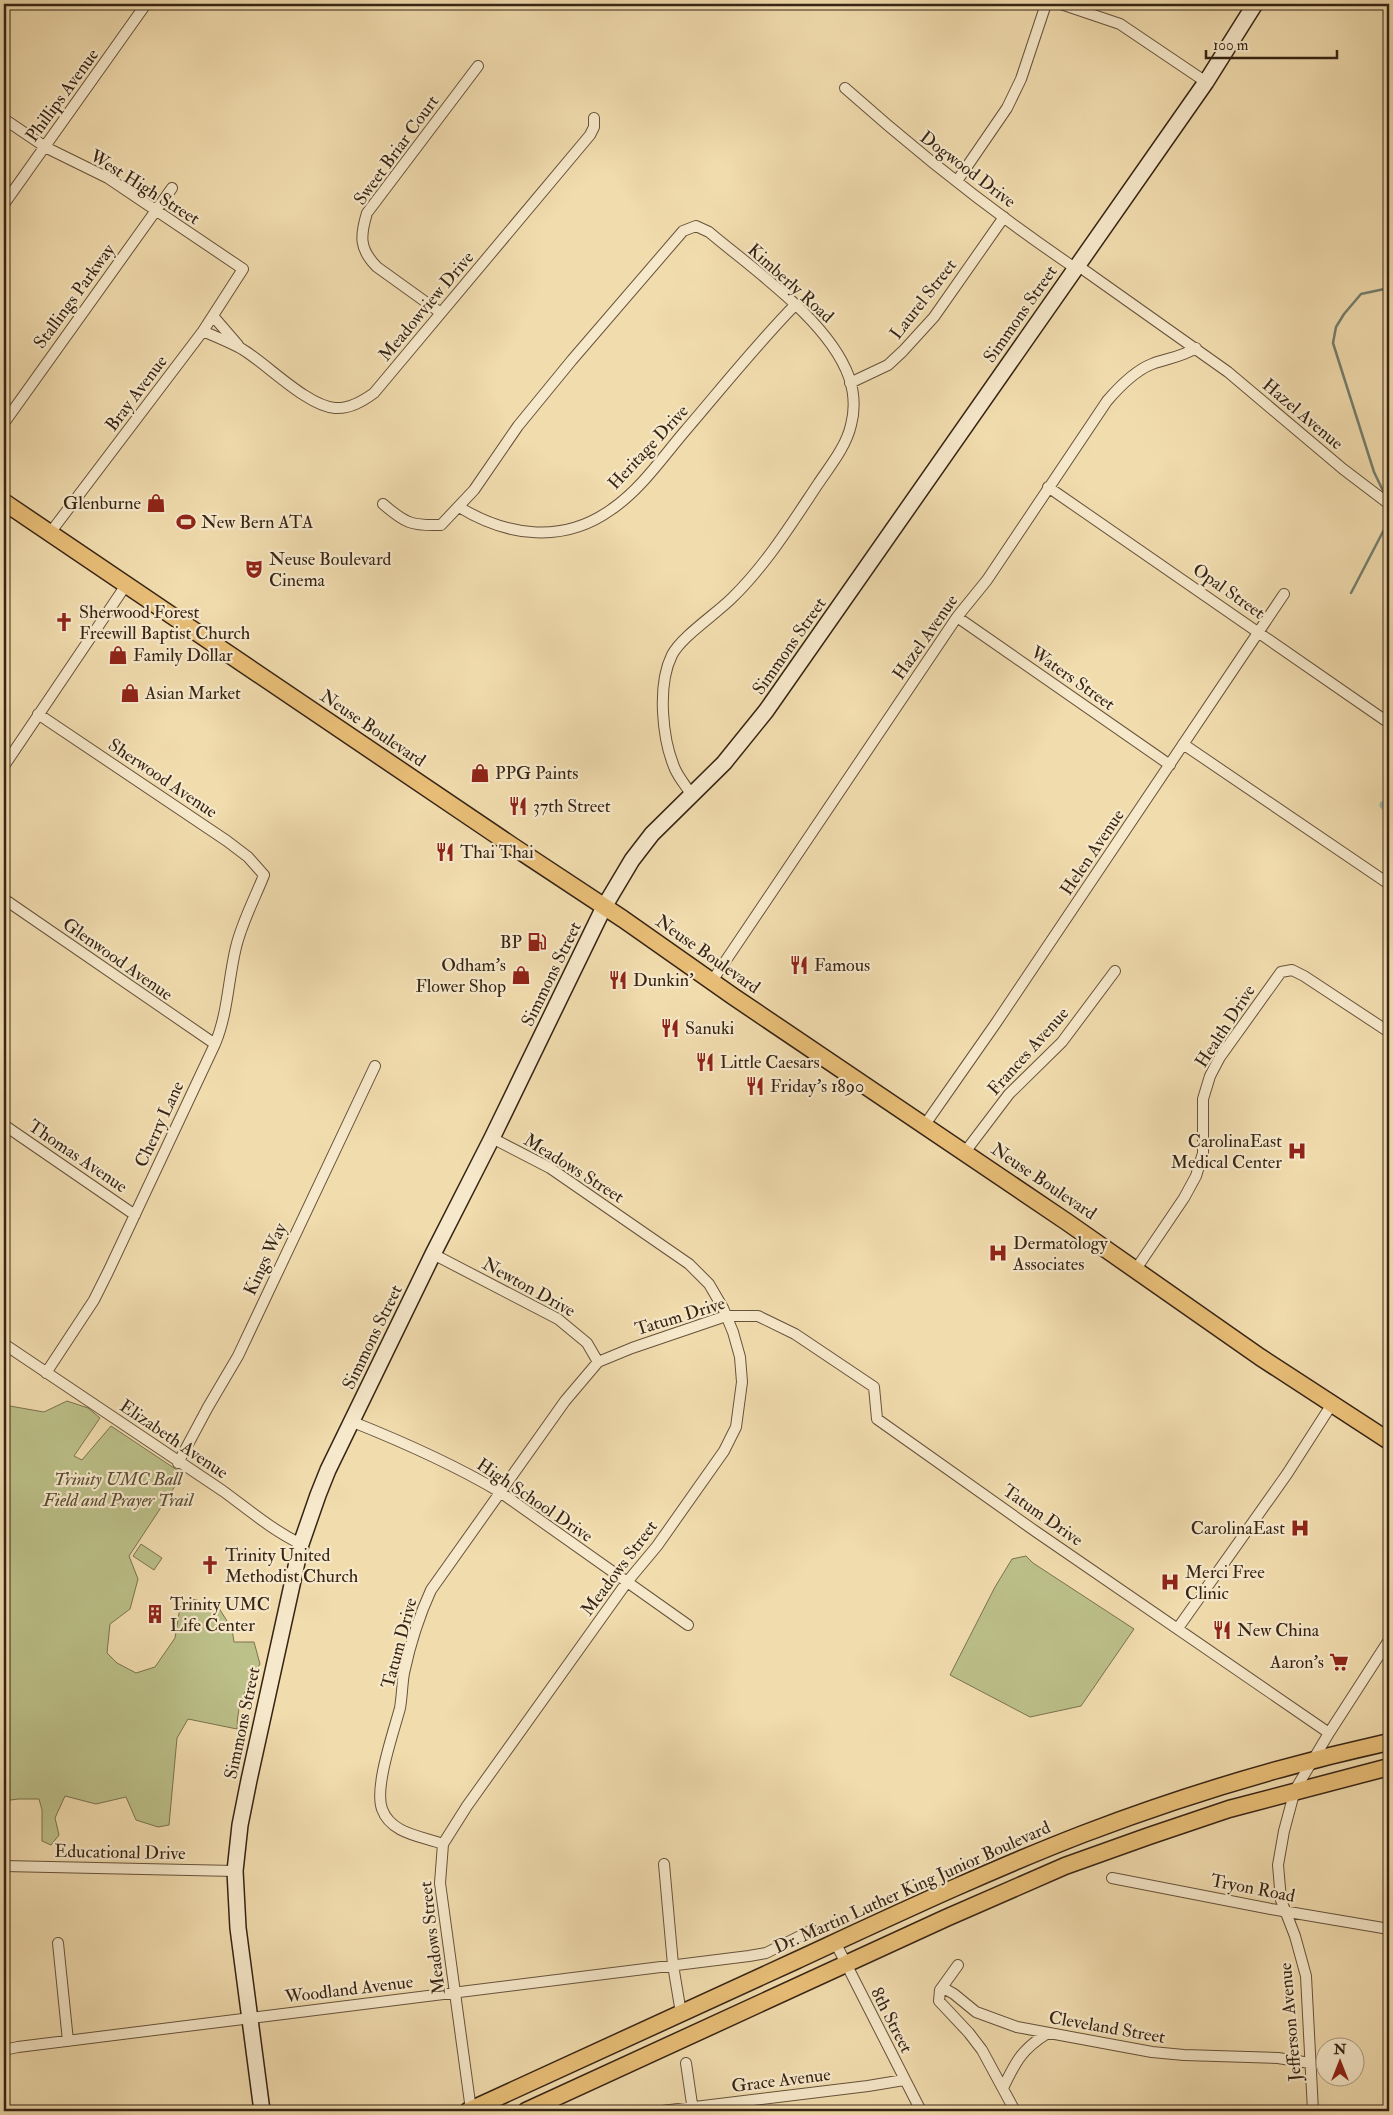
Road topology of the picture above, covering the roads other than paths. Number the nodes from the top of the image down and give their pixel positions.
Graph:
1 (146, 4) edge
2 (1046, 4) edge
3 (1061, 4) edge
4 (1255, 4) edge
5 (478, 66) dead end
6 (1206, 82) junction
7 (845, 88) dead end
8 (594, 118) dead end
9 (4, 119) edge
10 (44, 147) junction
11 (956, 181) junction
12 (172, 188) dead end
13 (4, 204) edge
14 (156, 210) junction
15 (1004, 217) junction
16 (1076, 266) junction
17 (242, 269) joint
18 (795, 305) junction
19 (441, 312) junction
20 (213, 316) junction
21 (203, 331) junction
22 (1196, 348) junction
23 (242, 349) junction
24 (850, 383) junction
25 (4, 423) edge
26 (1048, 488) junction
27 (4, 502) edge
28 (383, 504) dead end
29 (1389, 504) edge
30 (459, 507) junction
31 (50, 533) junction
32 (126, 585) junction
33 (1284, 594) dead end
34 (957, 618) junction
35 (1259, 632) junction
36 (38, 714) junction
37 (1389, 723) edge
38 (1183, 744) junction
39 (1170, 765) junction
40 (4, 766) edge
41 (691, 794) junction
42 (264, 875) joint
43 (1389, 884) edge
44 (4, 899) edge
45 (604, 907) junction
46 (1115, 971) dead end
47 (712, 981) junction
48 (1389, 1032) edge
49 (214, 1044) junction
50 (374, 1066) dead end
51 (4, 1125) edge
52 (924, 1126) junction
53 (492, 1138) junction
54 (965, 1152) junction
55 (135, 1215) junction
56 (433, 1254) junction
57 (1136, 1269) junction
58 (726, 1316) junction
59 (4, 1344) edge
60 (598, 1362) junction
61 (46, 1373) junction
62 (1332, 1404) junction
63 (353, 1422) junction
64 (1389, 1441) edge
65 (178, 1463) junction
66 (500, 1492) junction
67 (301, 1544) junction
68 (627, 1582) junction
69 (688, 1626) dead end
70 (1178, 1628) junction
71 (1389, 1640) edge
72 (1329, 1733) junction
73 (1389, 1742) edge
74 (1312, 1760) junction
75 (1389, 1767) edge
76 (1295, 1790) junction
77 (443, 1844) junction
78 (664, 1864) dead end
79 (4, 1866) edge
80 (999, 1869) junction
81 (235, 1871) junction
82 (1112, 1878) dead end
83 (1285, 1911) junction
84 (1389, 1929) edge
85 (812, 1930) dead end
86 (902, 1938) junction
87 (835, 1942) junction
88 (58, 1944) dead end
89 (673, 1964) junction
90 (845, 1964) junction
91 (958, 1965) dead end
92 (940, 1990) junction
93 (455, 1992) junction
94 (772, 1998) junction
95 (681, 2013) junction
96 (249, 2017) junction
97 (1048, 2033) junction
98 (68, 2041) junction
99 (4, 2050) edge
100 (686, 2063) dead end
101 (1310, 2063) junction
102 (904, 2080) junction
103 (1003, 2088) junction
104 (692, 2109) edge
105 (469, 2110) edge
106 (262, 2111) edge
107 (526, 2111) edge
108 (662, 2111) edge
109 (921, 2111) edge
110 (1015, 2111) edge
111 (1313, 2111) edge

1 - 10 street, Phillips Avenue
2 - 11 street
3 - 6 street
4 - 6 street, Simmons Street
5 - 19 street, Sweet Briar Court
6 - 16 street, Simmons Street
7 - 11 street, Dogwood Drive
8 - 19 street, Meadowview Drive
9 - 10 street, West High Street
10 - 13 street, Phillips Avenue
10 - 14 street, West High Street
11 - 15 street, Dogwood Drive
12 - 14 street, Stallings Parkway
14 - 17 street, West High Street
14 - 25 street, Stallings Parkway
15 - 16 street, Dogwood Drive
15 - 24 street, Laurel Street
16 - 22 street, Hazel Avenue
16 - 41 street, Simmons Street
17 - 20 street, Bray Avenue
18 - 24 street, Kimberly Road
18 - 30 street, Heritage Drive
18 - 30 street, Kimberly Road
19 - 23 street, Meadowview Drive
20 - 21 street, Bray Avenue
20 - 23 street, Meadowview Drive
21 - 23 street, Meadowview Drive
21 - 31 street, Bray Avenue
22 - 26 street, Hazel Avenue
22 - 29 street, Hazel Avenue
24 - 41 street, Kimberly Road
26 - 34 street, Hazel Avenue
26 - 35 street, Opal Street
27 - 31 main road, Neuse Boulevard
28 - 30 street
31 - 32 main road, Neuse Boulevard
32 - 36 street
32 - 45 main road, Neuse Boulevard
33 - 35 street, Helen Avenue
34 - 39 street, Waters Street
34 - 47 street, Hazel Avenue
35 - 37 street, Opal Street
35 - 38 street, Helen Avenue
36 - 40 street
36 - 42 street, Sherwood Avenue
38 - 39 street, Helen Avenue
38 - 43 street
39 - 52 street, Helen Avenue
41 - 45 street, Simmons Street
42 - 49 street, Cherry Lane
44 - 49 street, Glenwood Avenue
45 - 47 main road, Neuse Boulevard
45 - 53 street, Simmons Street
46 - 54 street, Frances Avenue
47 - 52 main road, Neuse Boulevard
48 - 57 street, Health Drive
49 - 55 street, Cherry Lane
50 - 65 street, Kings Way
51 - 55 street, Thomas Avenue
52 - 54 main road, Neuse Boulevard
53 - 56 street, Simmons Street
53 - 58 street, Meadows Street
54 - 57 main road, Neuse Boulevard
55 - 61 street, Cherry Lane
56 - 60 street, Newton Drive
56 - 63 street, Simmons Street
57 - 62 main road, Neuse Boulevard
58 - 60 street, Tatum Drive
58 - 68 street, Meadows Street
58 - 70 street, Tatum Drive
59 - 61 street, Elizabeth Avenue
60 - 66 street, Tatum Drive
61 - 65 street, Elizabeth Avenue
62 - 64 main road, Neuse Boulevard
62 - 70 street
63 - 66 street, High School Drive
63 - 67 street, Simmons Street
65 - 67 street, Elizabeth Avenue
66 - 68 street, High School Drive
66 - 77 street, Tatum Drive
67 - 81 street, Simmons Street
68 - 69 street, High School Drive
68 - 77 street, Meadows Street
70 - 72 street, Tatum Drive
71 - 72 street, Jefferson Avenue
72 - 74 street, Jefferson Avenue
73 - 74 main road, Dr. Martin Luther King Junior Boulevard
74 - 76 street, Jefferson Avenue
74 - 80 main road, Dr. Martin Luther King Junior Boulevard
75 - 76 main road
76 - 83 street, Jefferson Avenue
76 - 86 main road
77 - 93 street, Meadows Street
78 - 89 street
79 - 81 street, Educational Drive
80 - 86 main road
80 - 87 main road, Dr. Martin Luther King Junior Boulevard
81 - 96 street, Simmons Street
82 - 83 street, Tryon Road
83 - 84 street, Tryon Road
83 - 101 street, Jefferson Avenue
85 - 89 street, Woodland Avenue
86 - 90 main road
87 - 90 street, 8th Street
87 - 95 main road, Dr. Martin Luther King Junior Boulevard
88 - 98 street
89 - 93 street, Woodland Avenue
89 - 95 street
90 - 94 main road
90 - 102 street, 8th Street
91 - 92 street
92 - 97 street, Cleveland Street
92 - 103 street
93 - 96 street, Woodland Avenue
93 - 105 street, Meadows Street
94 - 95 main road
94 - 107 main road
95 - 105 main road, Dr. Martin Luther King Junior Boulevard
96 - 98 street, Woodland Avenue
96 - 106 street, Simmons Street
97 - 101 street, Cleveland Street
97 - 103 street
98 - 99 street, Woodland Avenue
100 - 104 street
101 - 111 street, Jefferson Avenue
102 - 104 street, Grace Avenue
102 - 109 street, 8th Street
103 - 110 street
104 - 108 street, Grace Avenue

